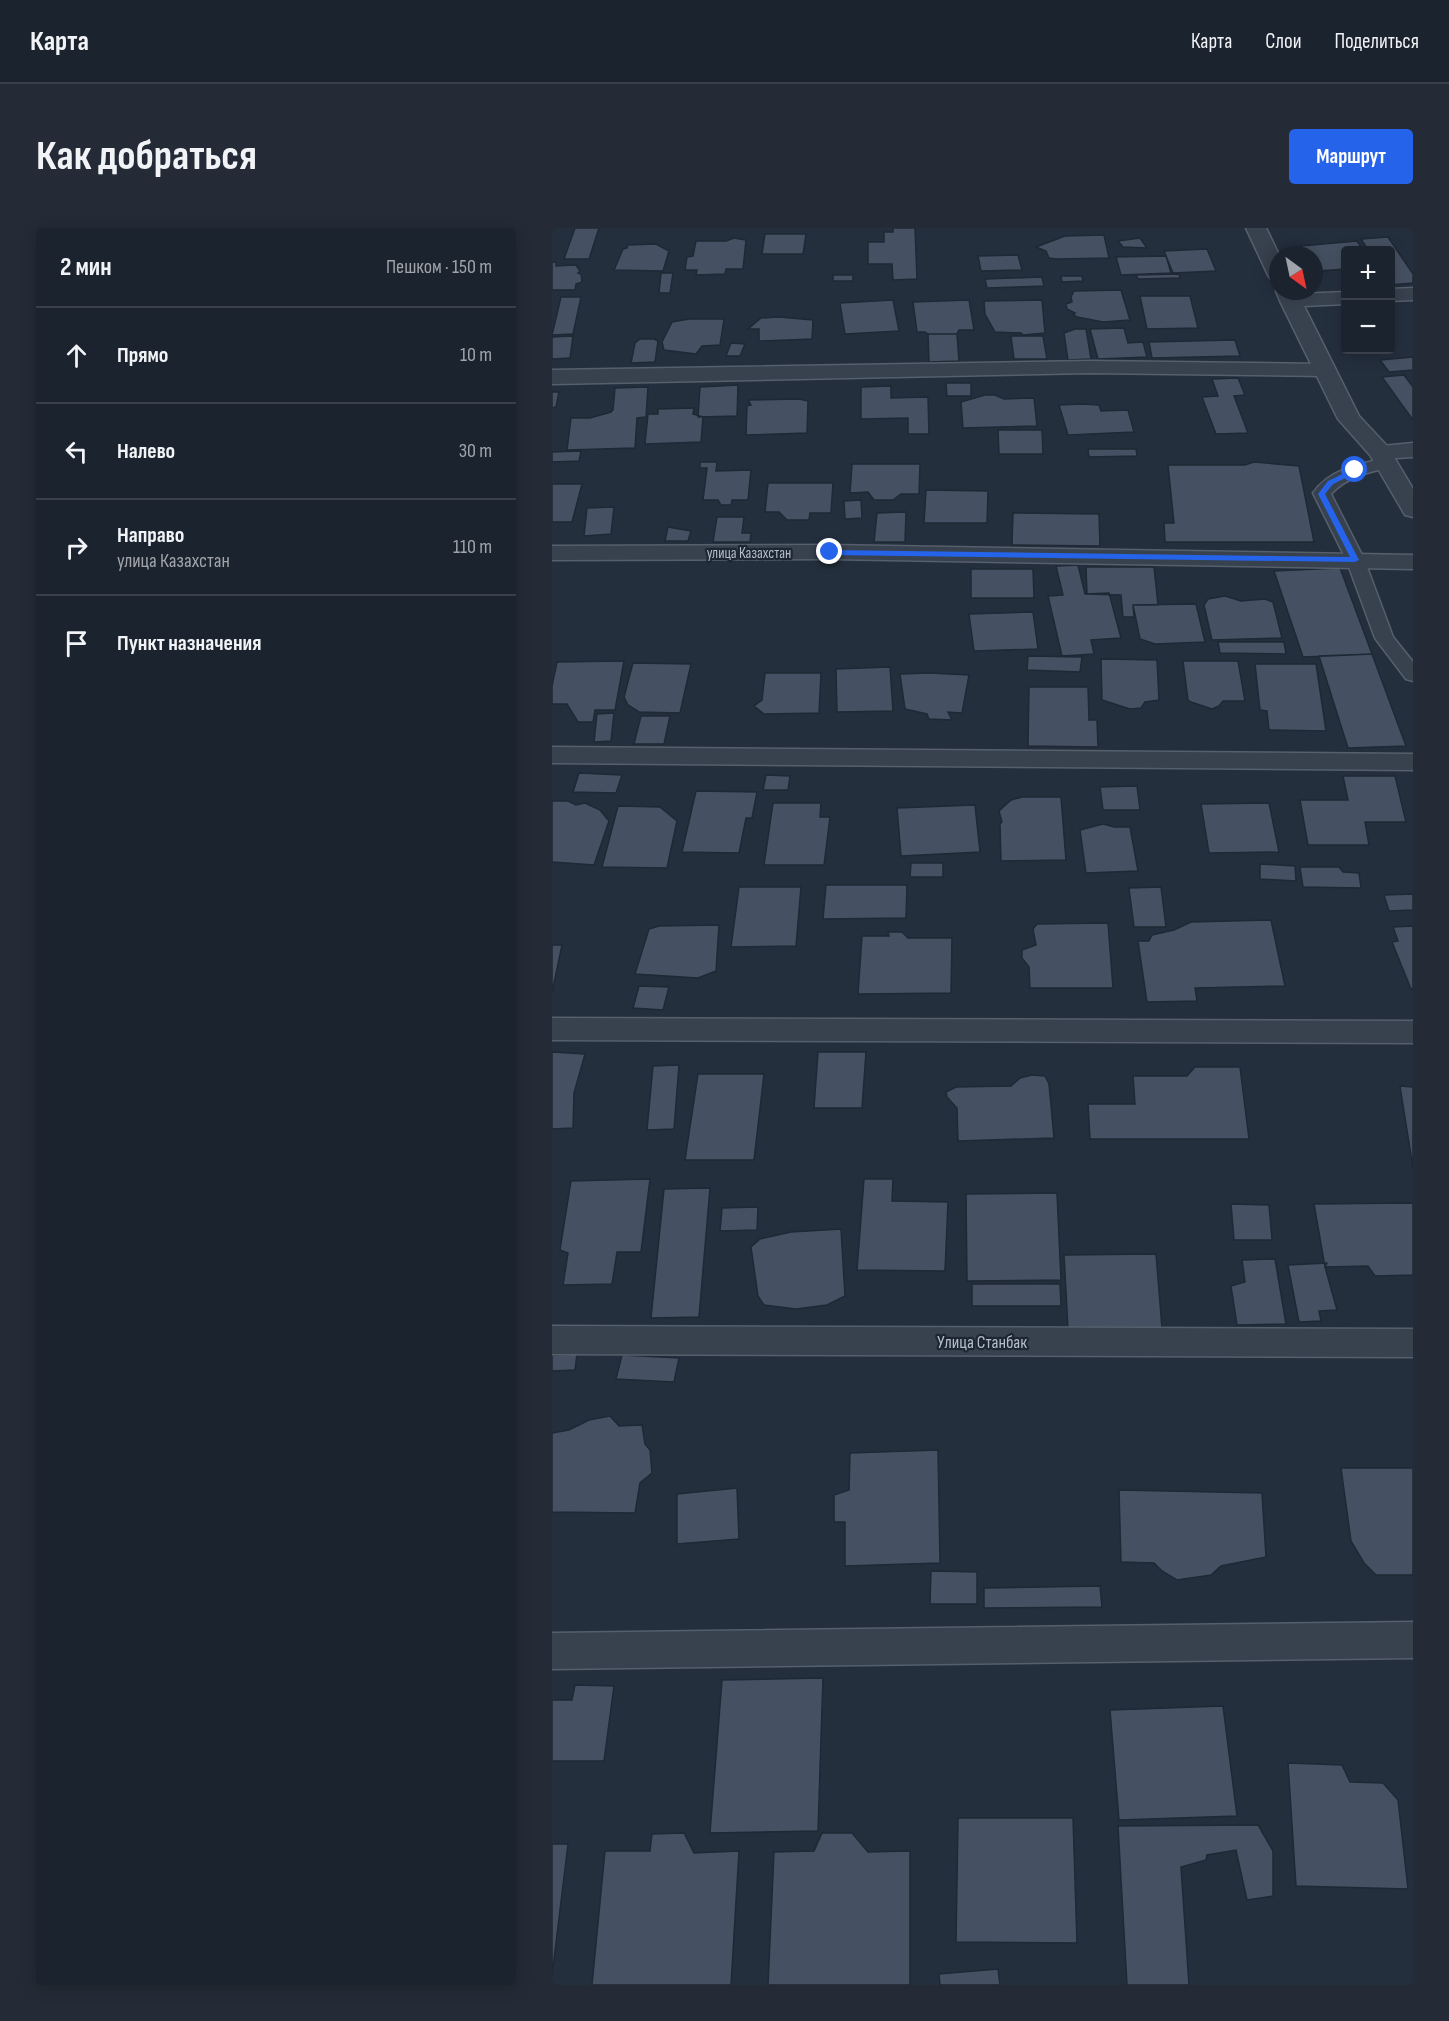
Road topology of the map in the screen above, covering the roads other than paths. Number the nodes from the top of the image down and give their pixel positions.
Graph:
1 (1256, 228) edge
2 (1269, 256) edge
3 (1413, 294) edge
4 (1395, 295) edge
5 (1323, 297) edge
6 (1341, 298) edge
7 (1290, 300) edge
8 (1324, 370) junction
9 (552, 377) edge
10 (1413, 450) edge
11 (1383, 458) junction
12 (1413, 510) edge
13 (552, 553) edge
14 (1355, 560) junction
15 (1413, 562) edge
16 (1413, 675) edge
17 (552, 755) edge
18 (1413, 762) edge
19 (552, 1029) edge
20 (1413, 1032) edge
21 (552, 1340) edge
22 (1413, 1343) edge
23 (1413, 1640) edge
24 (552, 1652) edge

1 - 2 street
3 - 4 street
5 - 6 street
7 - 8 street
8 - 9 street
8 - 11 street
10 - 11 street
11 - 12 street
11 - 14 lane
13 - 14 street, улица Казахстан
14 - 15 street, улица Казахстан
14 - 16 lane
17 - 18 street
19 - 20 street
21 - 22 street, Улица Станбак
23 - 24 street

